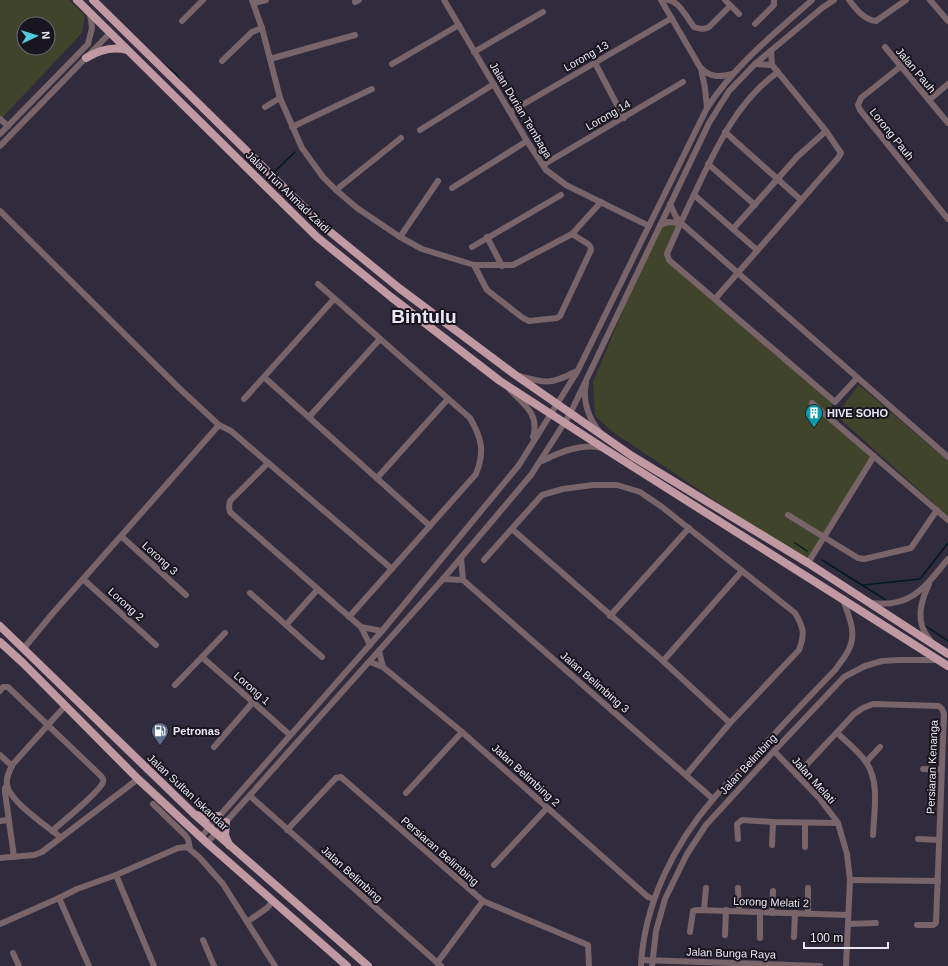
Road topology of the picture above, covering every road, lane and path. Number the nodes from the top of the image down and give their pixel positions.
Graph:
1 (77, 0) edge
2 (93, 0) edge
3 (100, 0) edge
4 (204, 0) edge
5 (266, 0) edge
6 (444, 0) edge
7 (725, 0) edge
8 (774, 0) edge
9 (812, 0) edge
10 (834, 0) edge
11 (848, 0) edge
12 (906, 0) edge
13 (930, 0) edge
14 (665, 1) edge
15 (253, 2) edge
16 (730, 6) junction
17 (102, 9) junction
18 (543, 12) dead end
19 (90, 13) junction
20 (739, 14) dead end
21 (672, 18) junction
22 (182, 21) dead end
23 (948, 21) edge
24 (755, 24) dead end
25 (459, 25) junction
26 (262, 28) junction
27 (110, 33) junction
28 (356, 35) dead end
29 (885, 47) dead end
30 (128, 50) junction
31 (771, 51) junction
32 (474, 52) junction
33 (86, 58) junction
34 (270, 59) junction
35 (222, 61) dead end
36 (594, 63) junction
37 (392, 64) dead end
38 (755, 64) junction
39 (772, 65) junction
40 (700, 67) junction
41 (900, 67) junction
42 (778, 72) junction
43 (733, 74) junction
44 (683, 82) dead end
45 (494, 84) junction
46 (948, 84) edge
47 (372, 89) dead end
48 (280, 98) junction
49 (929, 100) junction
50 (38, 106) junction
51 (265, 107) dead end
52 (708, 108) junction
53 (510, 112) junction
54 (624, 118) junction
55 (0, 119) edge
56 (948, 123) edge
57 (8, 126) junction
58 (292, 127) junction
59 (420, 130) dead end
60 (826, 131) junction
61 (725, 132) junction
62 (0, 134) edge
63 (401, 138) dead end
64 (527, 141) junction
65 (0, 146) edge
66 (708, 164) junction
67 (543, 165) junction
68 (778, 179) junction
69 (438, 181) dead end
70 (452, 188) dead end
71 (336, 190) junction
72 (561, 195) dead end
73 (694, 195) junction
74 (801, 200) junction
75 (601, 202) junction
76 (670, 204) junction
77 (755, 205) junction
78 (0, 211) edge
79 (948, 219) edge
80 (681, 223) junction
81 (660, 225) junction
82 (649, 226) junction
83 (733, 229) junction
84 (572, 234) junction
85 (400, 237) junction
86 (487, 237) junction
87 (472, 247) dead end
88 (757, 250) junction
89 (474, 265) junction
90 (502, 266) junction
91 (738, 273) junction
92 (318, 284) dead end
93 (334, 299) junction
94 (715, 299) junction
95 (380, 339) junction
96 (576, 372) junction
97 (590, 372) junction
98 (514, 374) junction
99 (264, 377) junction
100 (856, 378) junction
101 (500, 381) junction
102 (244, 399) dead end
103 (448, 399) junction
104 (812, 403) dead end
105 (556, 404) junction
106 (550, 413) junction
107 (570, 414) junction
108 (309, 418) junction
109 (565, 423) junction
110 (219, 425) junction
111 (605, 438) junction
112 (529, 448) junction
113 (605, 449) junction
114 (874, 456) junction
115 (948, 457) edge
116 (540, 461) junction
117 (268, 463) junction
118 (377, 478) junction
119 (937, 510) junction
120 (788, 515) dead end
121 (948, 520) edge
122 (430, 526) junction
123 (688, 528) junction
124 (512, 529) junction
125 (121, 536) junction
126 (824, 537) junction
127 (461, 558) junction
128 (948, 559) edge
129 (484, 560) dead end
130 (808, 563) junction
131 (392, 569) junction
132 (742, 571) junction
133 (83, 579) junction
134 (443, 579) junction
135 (463, 580) junction
136 (931, 581) junction
137 (318, 589) junction
138 (250, 593) dead end
139 (186, 595) dead end
140 (843, 600) junction
141 (872, 603) junction
142 (610, 616) junction
143 (349, 617) junction
144 (286, 625) junction
145 (0, 626) edge
146 (361, 627) junction
147 (382, 631) junction
148 (225, 633) dead end
149 (0, 642) edge
150 (156, 645) dead end
151 (370, 645) junction
152 (935, 646) junction
153 (24, 648) junction
154 (379, 651) junction
155 (948, 654) edge
156 (202, 657) junction
157 (322, 657) dead end
158 (938, 660) junction
159 (663, 661) junction
160 (370, 662) junction
161 (948, 666) edge
162 (383, 667) junction
163 (175, 685) dead end
164 (0, 691) edge
165 (253, 702) junction
166 (65, 706) junction
167 (730, 723) junction
168 (47, 726) junction
169 (462, 732) junction
170 (837, 733) junction
171 (290, 735) junction
172 (214, 746) dead end
173 (880, 747) dead end
174 (774, 751) junction
175 (0, 755) edge
176 (866, 762) junction
177 (12, 766) junction
178 (923, 769) dead end
179 (942, 770) junction
180 (686, 775) junction
181 (797, 775) junction
182 (138, 779) junction
183 (7, 785) junction
184 (2, 792) edge
185 (406, 793) dead end
186 (250, 796) junction
187 (90, 797) junction
188 (713, 799) junction
189 (153, 804) dead end
190 (101, 807) junction
191 (547, 808) junction
192 (194, 814) junction
193 (218, 816) junction
194 (9, 820) junction
195 (0, 821) edge
196 (226, 822) junction
197 (773, 822) junction
198 (805, 823) junction
199 (838, 823) junction
200 (209, 827) junction
201 (287, 830) junction
202 (52, 831) junction
203 (216, 834) junction
204 (873, 835) dead end
205 (60, 837) junction
206 (201, 837) junction
207 (738, 839) dead end
208 (918, 839) dead end
209 (939, 840) junction
210 (207, 843) junction
211 (772, 845) dead end
212 (230, 846) junction
213 (805, 848) dead end
214 (190, 849) junction
215 (14, 857) junction
216 (0, 858) edge
217 (494, 865) dead end
218 (116, 875) junction
219 (850, 880) junction
220 (938, 881) junction
221 (706, 888) dead end
222 (738, 888) dead end
223 (808, 888) dead end
224 (773, 891) dead end
225 (59, 898) junction
226 (654, 899) junction
227 (273, 901) junction
228 (483, 901) junction
229 (704, 909) junction
230 (726, 910) junction
231 (739, 910) junction
232 (760, 912) junction
233 (772, 913) junction
234 (795, 913) junction
235 (808, 914) junction
236 (848, 915) junction
237 (247, 922) junction
238 (0, 924) edge
239 (848, 924) junction
240 (876, 924) dead end
241 (917, 925) dead end
242 (690, 932) dead end
243 (725, 935) dead end
244 (794, 937) dead end
245 (760, 938) dead end
246 (203, 940) dead end
247 (13, 952) dead end
248 (642, 963) edge
249 (652, 963) edge
250 (700, 964) edge
251 (439, 965) edge
252 (18, 966) edge
253 (89, 966) edge
254 (154, 966) edge
255 (214, 966) edge
256 (274, 966) edge
257 (347, 966) edge
258 (368, 966) edge
259 (589, 966) edge
260 (820, 966) edge
261 (846, 966) edge

1 - 19 main road, Jalan Tun Ahmad Zaidi
2 - 17 main road, Jalan Tun Ahmad Zaidi
3 - 17 street
4 - 22 street
5 - 15 street
6 - 25 street, Jalan Durian Tembaga
7 - 16 street
8 - 24 street
9 - 43 street
10 - 31 street
11 - 12 street
13 - 23 street
14 - 16 street
14 - 21 street
15 - 26 street
16 - 20 street
17 - 98 main road, Jalan Tun Ahmad Zaidi
18 - 32 street
19 - 27 main road, Jalan Tun Ahmad Zaidi
19 - 57 street
21 - 36 street, Lorong 13
21 - 40 street
25 - 32 street, Jalan Durian Tembaga
25 - 37 street
26 - 34 street
26 - 35 street
27 - 30 main road, Jalan Tun Ahmad Zaidi
27 - 33 street
28 - 34 street
29 - 41 street, Jalan Pauh
30 - 33 main road
30 - 101 main road, Jalan Tun Ahmad Zaidi
31 - 38 street
31 - 39 street
32 - 45 street, Jalan Durian Tembaga
33 - 50 street
34 - 48 street
36 - 53 street, Lorong 13
36 - 54 street
38 - 39 street
38 - 76 street
39 - 42 street
40 - 43 street
40 - 52 street
41 - 49 street, Jalan Pauh
41 - 79 street, Lorong Pauh
42 - 60 street
42 - 61 street
43 - 52 street
44 - 54 street, Lorong 14
45 - 53 street, Jalan Durian Tembaga
45 - 59 street
46 - 49 street
47 - 58 street
48 - 51 street
48 - 58 street
49 - 56 street, Jalan Pauh
50 - 57 street
50 - 65 street
52 - 82 street
53 - 64 street, Jalan Durian Tembaga
54 - 67 street, Lorong 14
55 - 57 street
57 - 62 street
58 - 71 street
60 - 68 street
60 - 74 street
61 - 66 street
61 - 68 street
63 - 71 street
64 - 67 street, Jalan Durian Tembaga
64 - 70 street
66 - 73 street
66 - 77 street
67 - 75 street, Jalan Durian Tembaga
68 - 74 street
68 - 77 street
69 - 85 street
71 - 85 street
72 - 86 street
73 - 80 street
73 - 83 street
74 - 88 street
75 - 82 street, Jalan Durian Tembaga
75 - 84 street
76 - 80 street
76 - 81 street
77 - 83 street
78 - 110 street
80 - 81 street
80 - 91 street
80 - 94 street
81 - 97 street
82 - 96 street
83 - 88 street
84 - 89 street
84 - 90 street
85 - 89 street
86 - 87 street
86 - 90 street
88 - 91 street
89 - 90 street
91 - 94 street
91 - 100 street
92 - 93 street
93 - 95 street
93 - 99 street
94 - 100 street
95 - 103 street
95 - 108 street
96 - 98 street
96 - 105 street
97 - 107 street
97 - 111 street
98 - 105 main road, Jalan Tun Ahmad Zaidi
99 - 102 street
99 - 108 street
100 - 115 street
101 - 106 main road, Jalan Tun Ahmad Zaidi
101 - 112 street
103 - 118 street
103 - 122 street
104 - 114 street
105 - 106 street
105 - 107 main road, Jalan Tun Ahmad Zaidi
106 - 109 main road, Jalan Tun Ahmad Zaidi
106 - 112 street
107 - 109 street
107 - 111 main road, Jalan Tun Ahmad Zaidi
108 - 118 street
109 - 113 main road, Jalan Tun Ahmad Zaidi
109 - 116 street
110 - 117 street
110 - 125 street
111 - 130 main road, Jalan Tun Ahmad Zaidi
112 - 147 street
113 - 116 street
113 - 140 main road, Jalan Tun Ahmad Zaidi
114 - 119 street
114 - 126 street
116 - 127 street
117 - 131 street
117 - 137 street
118 - 122 street
119 - 121 street
119 - 126 street
120 - 126 street
122 - 131 street
123 - 124 street
123 - 132 street
123 - 142 street
124 - 129 street
124 - 142 street
125 - 133 street
125 - 139 street, Lorong 3
126 - 130 street
127 - 134 street
127 - 135 street
128 - 136 street
130 - 141 main road, Jalan Tun Ahmad Zaidi
131 - 143 street
132 - 159 street
132 - 167 street
133 - 150 street, Lorong 2
133 - 153 street
134 - 135 street
134 - 154 street
135 - 180 street, Jalan Belimbing 3
136 - 141 street
136 - 152 street
137 - 143 street
137 - 144 street
138 - 144 street
140 - 158 main road, Jalan Tun Ahmad Zaidi
140 - 188 street, Jalan Belimbing
141 - 152 main road, Jalan Tun Ahmad Zaidi
142 - 159 street
143 - 146 street
144 - 157 street
145 - 153 main road, Jalan Sultan Iskandar
146 - 147 street
146 - 151 street
147 - 151 street
148 - 156 street
149 - 166 main road
151 - 171 street
152 - 155 main road, Jalan Tun Ahmad Zaidi
153 - 192 main road, Jalan Sultan Iskandar
154 - 160 street
154 - 162 street
156 - 163 street
156 - 165 street, Lorong 1
158 - 161 main road, Jalan Tun Ahmad Zaidi
158 - 174 street, Jalan Belimbing
159 - 167 street
160 - 162 street, Jalan Belimbing 2
160 - 186 street
162 - 169 street, Jalan Belimbing 2
164 - 168 street
165 - 171 street, Lorong 1
165 - 172 street
166 - 168 street
166 - 182 main road
167 - 180 street
168 - 177 street
168 - 187 street
169 - 185 street
169 - 191 street, Jalan Belimbing 2
170 - 176 street
170 - 179 street, Persiaran Kenanga
170 - 181 street, Persiaran Kenanga
171 - 193 street
173 - 176 street
174 - 181 street, Jalan Melati
174 - 249 street, Jalan Belimbing
175 - 177 street
176 - 204 street
177 - 183 street
178 - 179 street
179 - 209 street, Persiaran Kenanga
180 - 188 street, Jalan Belimbing 3
181 - 199 street, Jalan Melati
182 - 190 street
182 - 206 main road
183 - 184 street
183 - 202 street
184 - 194 street
186 - 196 street
186 - 201 street, Jalan Belimbing
187 - 190 street
187 - 202 street
188 - 226 street, Jalan Belimbing
189 - 214 street
190 - 205 street
191 - 217 street
191 - 226 street, Jalan Belimbing 2
192 - 193 main road
192 - 200 main road, Jalan Sultan Iskandar
193 - 200 street
194 - 195 street
194 - 215 street
196 - 203 street
196 - 212 main road
197 - 198 street
197 - 207 street
197 - 211 street
198 - 199 street
198 - 213 street
199 - 219 street, Jalan Melati
200 - 203 main road, Jalan Sultan Iskandar
200 - 206 street
201 - 228 street, Persiaran Belimbing
201 - 251 street, Jalan Belimbing
202 - 205 street
203 - 210 street
203 - 212 main road, Jalan Sultan Iskandar
205 - 215 street
206 - 210 main road
208 - 209 street
209 - 220 street, Persiaran Kenanga
210 - 227 main road
212 - 258 main road, Jalan Sultan Iskandar
214 - 218 street
214 - 237 street
215 - 216 street
218 - 225 street
218 - 254 street
219 - 220 street
219 - 236 street, Jalan Melati
220 - 241 street, Persiaran Kenanga
221 - 229 street
222 - 231 street
223 - 235 street
224 - 233 street
225 - 238 street
225 - 253 street
226 - 248 street, Jalan Belimbing
227 - 237 street
227 - 257 main road
228 - 251 street
228 - 259 street, Persiaran Belimbing
229 - 230 street, Lorong Melati 2
229 - 242 street, Lorong Melati 2
230 - 231 street, Lorong Melati 2
230 - 243 street
231 - 232 street, Lorong Melati 2
232 - 233 street, Lorong Melati 2
232 - 245 street
233 - 234 street, Lorong Melati 2
234 - 235 street, Lorong Melati 2
234 - 244 street
235 - 236 street, Lorong Melati 2
236 - 239 street, Jalan Melati
237 - 256 street
239 - 240 street
239 - 261 street, Jalan Melati
246 - 255 street
247 - 252 street
248 - 249 street, Jalan Bunga Raya
249 - 250 street, Jalan Bunga Raya
250 - 260 street, Jalan Bunga Raya

